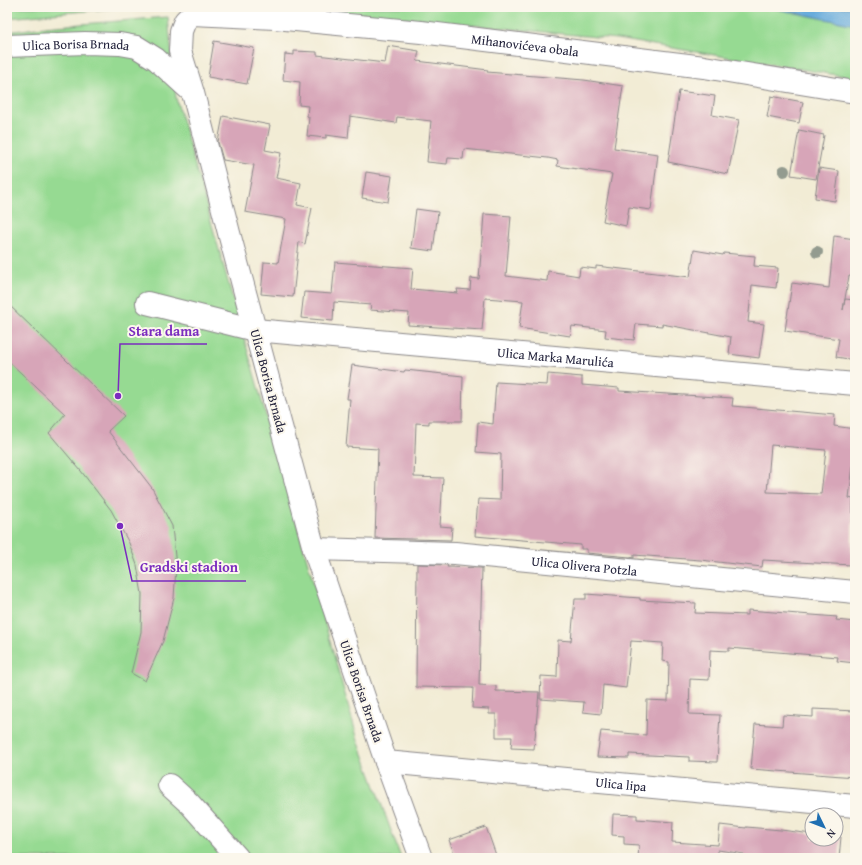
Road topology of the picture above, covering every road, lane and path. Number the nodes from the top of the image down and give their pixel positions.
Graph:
1 (7, 46) edge
2 (855, 92) edge
3 (193, 93) junction
4 (147, 303) dead end
5 (255, 330) junction
6 (855, 384) edge
7 (314, 549) junction
8 (855, 592) edge
9 (386, 762) junction
10 (169, 786) dead end
11 (855, 806) edge
12 (238, 858) edge
13 (421, 858) edge

1 - 3 street, Ulica Borisa Brnada
2 - 3 street, Mihanovićeva obala
3 - 5 street, Ulica Borisa Brnada
4 - 5 street, Ulica Marka Marulića
5 - 6 street, Ulica Marka Marulića
5 - 7 street, Ulica Borisa Brnada
7 - 8 street, Ulica Olivera Potzla
7 - 9 street, Ulica Borisa Brnada
9 - 11 street, Ulica lipa
9 - 13 street, Ulica Borisa Brnada
10 - 12 street

